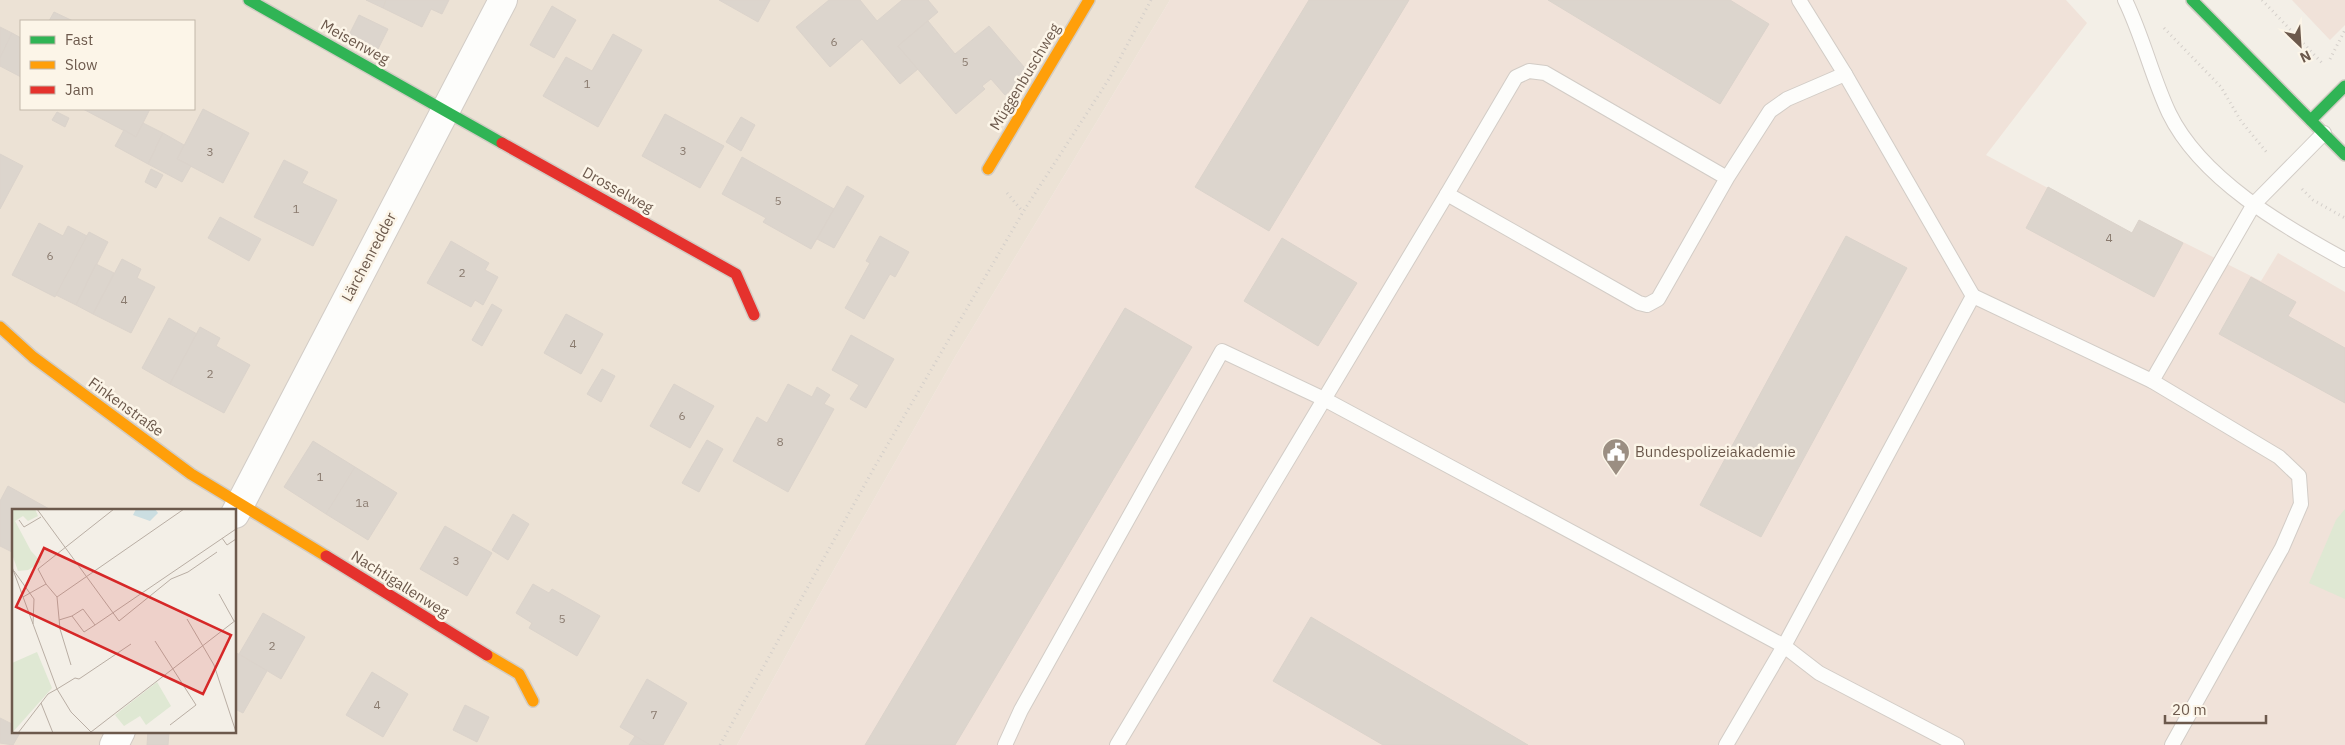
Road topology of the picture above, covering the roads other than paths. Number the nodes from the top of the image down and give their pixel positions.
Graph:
1 (249, 0) edge
2 (503, 0) edge
3 (1089, 0) edge
4 (1798, 0) edge
5 (2125, 0) edge
6 (2192, 0) edge
7 (1845, 74) junction
8 (2345, 86) edge
9 (445, 111) junction
10 (2310, 120) junction
11 (2324, 133) junction
12 (2345, 155) edge
13 (988, 169) dead end
14 (1727, 178) junction
15 (1447, 194) junction
16 (2254, 204) junction
17 (2345, 260) edge
18 (1973, 296) junction
19 (754, 315) dead end
20 (0, 327) edge
21 (2152, 381) junction
22 (1324, 399) junction
23 (238, 509) edge
24 (1784, 646) junction
25 (533, 701) dead end
26 (120, 732) edge
27 (114, 745) edge
28 (1005, 745) edge
29 (1117, 745) edge
30 (1726, 745) edge
31 (1957, 745) edge
32 (2172, 745) edge

1 - 9 street, Meisenweg
2 - 9 street, Lärchenredder
3 - 13 street, Müggenbuschweg
4 - 7 lane
5 - 16 lane
6 - 10 street
7 - 14 lane
7 - 18 lane
8 - 10 street
9 - 19 street, Drosselweg
9 - 23 street, Lärchenredder
10 - 11 street
11 - 12 street
11 - 16 lane
14 - 15 lane
14 - 15 lane
15 - 22 lane
16 - 17 lane
16 - 21 lane
18 - 21 lane
18 - 24 lane
20 - 23 street, Finkenstraße
21 - 32 lane
22 - 24 lane
22 - 28 lane
22 - 29 lane
23 - 25 street, Nachtigallenweg
24 - 30 lane
24 - 31 lane
26 - 27 street

